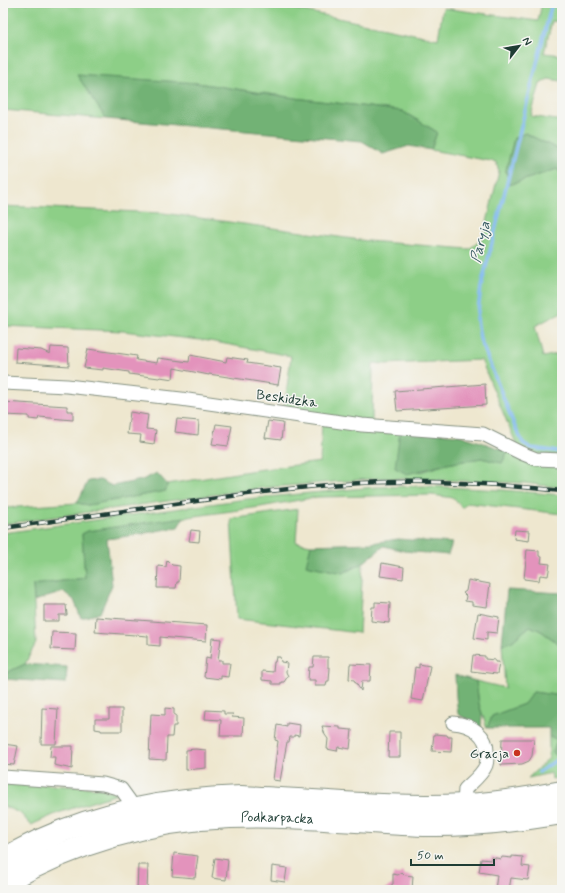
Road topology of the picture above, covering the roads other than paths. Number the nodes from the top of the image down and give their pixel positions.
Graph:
1 (3, 384) edge
2 (562, 460) edge
3 (453, 723) dead end
4 (3, 777) edge
5 (562, 792) edge
6 (493, 803) junction
7 (464, 805) junction
8 (133, 810) junction
9 (559, 810) edge
10 (96, 820) junction
11 (453, 825) junction
12 (69, 851) junction
13 (3, 859) edge
14 (3, 883) edge

1 - 2 street, Beskidzka
3 - 7 street
4 - 8 street
5 - 6 highway, Podkarpacka
6 - 7 highway, Podkarpacka
6 - 11 highway
7 - 8 highway, Podkarpacka
8 - 10 highway, Podkarpacka
9 - 11 highway, Podkarpacka
10 - 12 highway
10 - 13 highway, Podkarpacka
11 - 12 highway, Podkarpacka
12 - 14 highway, Podkarpacka

